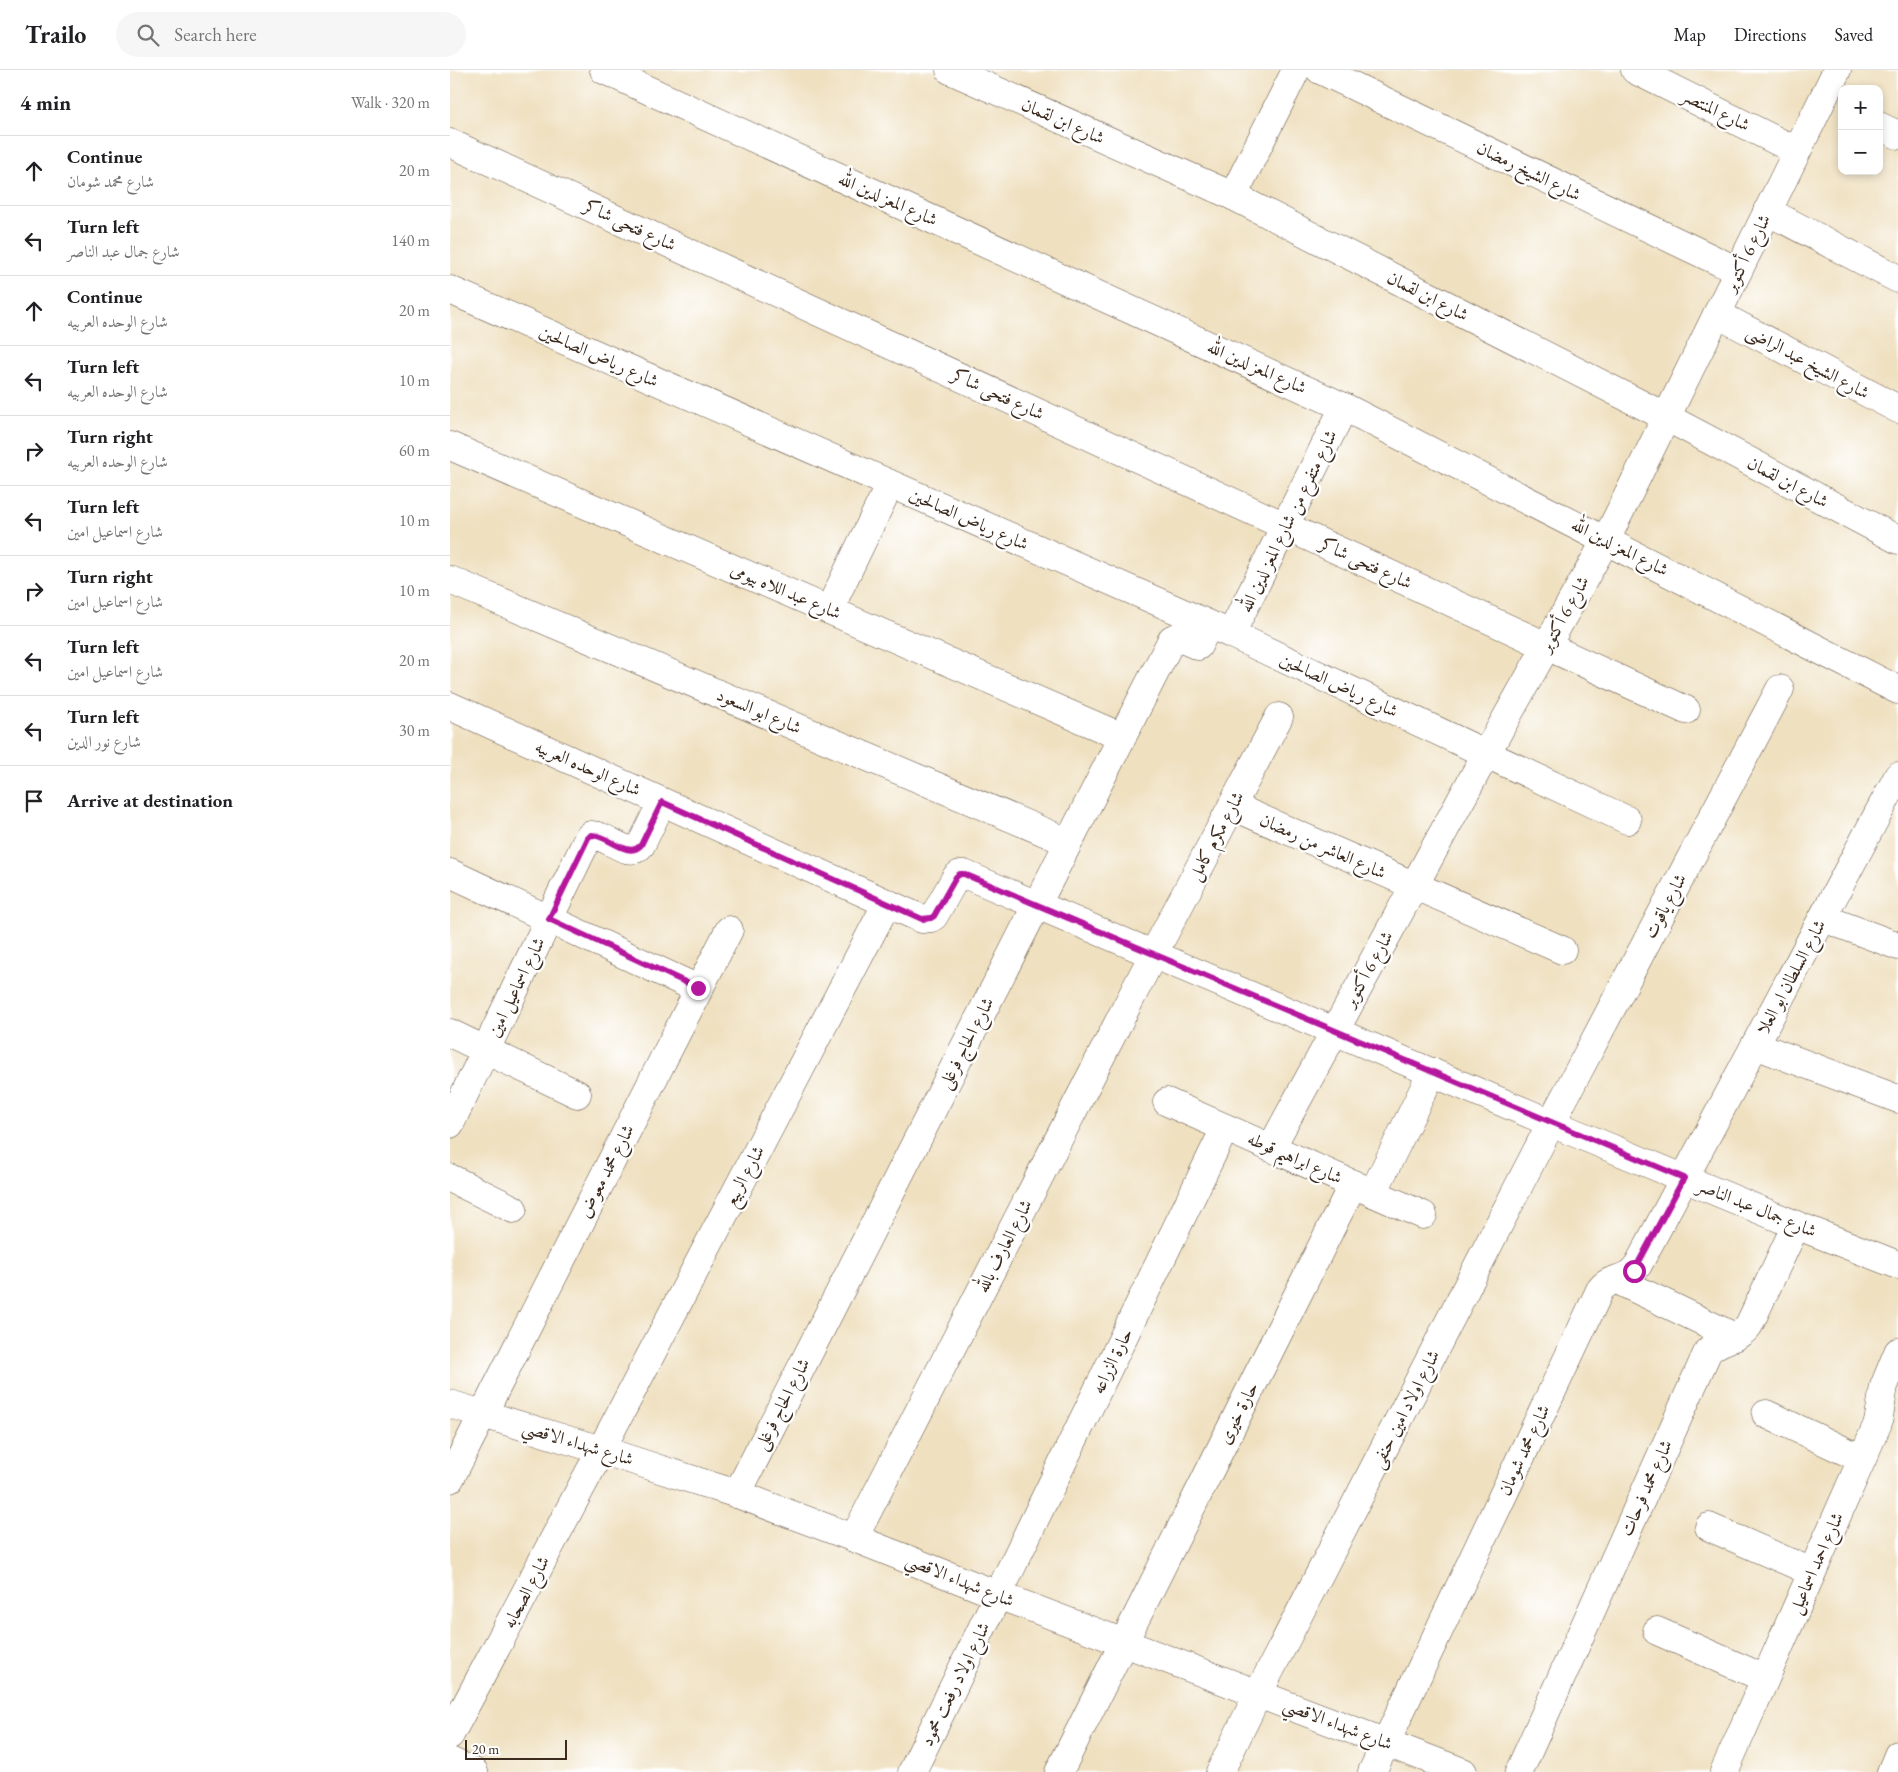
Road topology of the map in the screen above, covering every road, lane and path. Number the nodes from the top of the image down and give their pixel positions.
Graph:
1 (604, 70) edge
2 (950, 70) edge
3 (1296, 70) edge
4 (1320, 70) edge
5 (1635, 70) edge
6 (1837, 70) edge
7 (1833, 101) edge
8 (1883, 128) edge
9 (1898, 135) edge
10 (450, 143) edge
11 (1797, 151) junction
12 (1233, 196) junction
13 (1767, 211) junction
14 (1738, 271) junction
15 (1898, 279) edge
16 (450, 290) edge
17 (1717, 314) junction
18 (1344, 407) junction
19 (1898, 409) edge
20 (1666, 417) junction
21 (450, 446) edge
22 (890, 484) junction
23 (1285, 526) junction
24 (1606, 540) junction
25 (1898, 540) edge
26 (450, 580) edge
27 (829, 610) junction
28 (1220, 630) junction
29 (1546, 646) junction
30 (1780, 689) dead end
31 (1898, 690) edge
32 (450, 706) edge
33 (1686, 710) dead end
34 (1279, 717) dead end
35 (1122, 737) junction
36 (1486, 754) junction
37 (1898, 776) edge
38 (662, 802) junction
39 (1232, 806) junction
40 (1627, 820) dead end
41 (1068, 842) junction
42 (450, 873) edge
43 (1414, 885) junction
44 (887, 903) junction
45 (1036, 905) junction
46 (1822, 918) junction
47 (549, 919) junction
48 (729, 930) dead end
49 (1898, 946) edge
50 (1562, 950) dead end
51 (1154, 955) junction
52 (698, 988) junction
53 (1334, 1031) junction
54 (450, 1033) edge
55 (1755, 1045) junction
56 (486, 1050) junction
57 (1432, 1072) junction
58 (578, 1094) dead end
59 (1898, 1099) edge
60 (1167, 1102) dead end
61 (1551, 1123) junction
62 (450, 1124) edge
63 (1225, 1128) junction
64 (1271, 1148) junction
65 (450, 1178) edge
66 (1684, 1178) junction
67 (1363, 1189) junction
68 (513, 1209) dead end
69 (1422, 1215) dead end
70 (1796, 1225) junction
71 (1898, 1265) edge
72 (1618, 1280) junction
73 (1736, 1336) junction
74 (1898, 1352) edge
75 (450, 1404) edge
76 (483, 1413) junction
77 (1766, 1414) dead end
78 (601, 1450) junction
79 (1862, 1459) junction
80 (450, 1479) edge
81 (737, 1494) junction
82 (1709, 1526) dead end
83 (854, 1538) junction
84 (1812, 1572) junction
85 (998, 1595) junction
86 (1657, 1631) dead end
87 (1123, 1642) junction
88 (1764, 1678) junction
89 (1258, 1694) junction
90 (450, 1735) edge
91 (1386, 1742) junction
92 (1898, 1754) edge
93 (450, 1761) edge
94 (474, 1772) edge
95 (912, 1772) edge
96 (1059, 1772) edge
97 (1220, 1772) edge
98 (1372, 1772) edge
99 (1463, 1772) edge
100 (1519, 1772) edge
101 (1724, 1772) edge
102 (1891, 1772) edge

1 - 18 street, شارع المعز لدين الله
2 - 12 street, شارع ابن لقمان
3 - 12 street
4 - 14 street, شارع الشيخ رمضان
5 - 11 street, شارع المنتصر
6 - 7 street, شارع 6 أكتوبر
7 - 11 street, شارع 6 أكتوبر
8 - 9 street
10 - 23 street, شارع فتحى شاكر
11 - 13 street, شارع 6 أكتوبر
12 - 20 street, شارع ابن لقمان
13 - 14 street, شارع 6 أكتوبر
13 - 15 street
14 - 17 street, شارع 6 أكتوبر
16 - 22 street, شارع رياض الصالحين
17 - 19 street, شارع الشيخ عبد الراضى
17 - 20 street, شارع 6 أكتوبر
18 - 23 street, شارع متفرع من شارع المعز لدين الله
18 - 24 street, شارع المعز لدين الله
20 - 24 street, شارع 6 أكتوبر
20 - 25 street, شارع ابن لقمان
21 - 27 street, شارع عبد اللاه بيومى
22 - 27 street
22 - 28 street, شارع رياض الصالحين
23 - 28 street, شارع متفرع من شارع المعز لدين الله
23 - 29 street, شارع فتحى شاكر
24 - 29 street, شارع 6 أكتوبر
24 - 31 street, شارع المعز لدين الله
26 - 41 street, شارع ابو السعود
27 - 35 street, شارع عبد اللاه بيومى
28 - 35 street, شارع الحاج فرغلى
28 - 36 street, شارع رياض الصالحين
29 - 33 street, شارع فتحى شاكر
29 - 36 street, شارع 6 أكتوبر
30 - 61 street, شارع ياقوت
32 - 38 street, شارع الوحده العربيه
34 - 39 street, شارع مكرم كامل
35 - 41 street, شارع الحاج فرغلى
36 - 40 street, شارع رياض الصالحين
36 - 43 street, شارع 6 أكتوبر
37 - 46 street, شارع السلطان ابو العلا
38 - 44 street, شارع الوحده العربيه
38 - 47 street, شارع اسماعيل امين
39 - 43 street, شارع العاشر من رمضان
39 - 51 street, شارع مكرم كامل
41 - 45 street, شارع الحاج فرغلى
42 - 47 street
43 - 50 street, شارع العاشر من رمضان
43 - 53 street, شارع 6 أكتوبر
44 - 45 street, شارع الوحده العربيه
44 - 78 street, شارع الربيع
45 - 51 street, شارع جمال عبد الناصر
45 - 81 street, شارع الحاج فرغلى
46 - 49 street
46 - 55 street, شارع السلطان ابو العلا
47 - 52 street
47 - 56 street, شارع اسماعيل امين
48 - 52 street, شارع محمد معوض
51 - 53 street, شارع جمال عبد الناصر
51 - 83 street, شارع العارف بالله
52 - 76 street, شارع محمد معوض
53 - 57 street, شارع جمال عبد الناصر
53 - 64 street, شارع 6 أكتوبر
54 - 56 street
55 - 59 street
55 - 66 street, شارع السلطان ابو العلا
56 - 58 street
56 - 62 street, شارع اسماعيل امين
57 - 61 street, شارع جمال عبد الناصر
57 - 67 street, حارة خيرى
60 - 63 street, شارع ابراهيم قوطه
61 - 66 street, شارع جمال عبد الناصر
61 - 89 street, شارع اولاد امين حنفى
63 - 64 street, شارع ابراهيم قوطه
63 - 85 street, حارة الزراعه
64 - 67 street, شارع ابراهيم قوطه
65 - 68 street
66 - 70 street, شارع جمال عبد الناصر
66 - 72 street, شارع محمد شومان
67 - 69 street, شارع ابراهيم قوطه
67 - 87 street, حارة خيرى
70 - 71 street, شارع جمال عبد الناصر
70 - 73 street, شارع محمد فرحات
72 - 73 street
72 - 91 street, شارع محمد شومان
73 - 100 street, شارع محمد فرحات
74 - 79 street, شارع احمد اسماعيل
75 - 76 street, شارع شهداء الاقصي
76 - 78 street, شارع شهداء الاقصي
76 - 80 street, شارع محمد معوض
77 - 79 street
78 - 81 street, شارع شهداء الاقصي
78 - 90 street, شارع الصحابه
79 - 84 street, شارع احمد اسماعيل
81 - 83 street, شارع شهداء الاقصي
82 - 84 street
83 - 85 street, شارع شهداء الاقصي
84 - 88 street, شارع احمد اسماعيل
85 - 87 street, شارع شهداء الاقصي
85 - 95 street, شارع اولاد رفعت محمود
86 - 88 street
87 - 89 street, شارع شهداء الاقصي
87 - 96 street, حارة خيرى
88 - 101 street, شارع احمد اسماعيل
89 - 91 street, شارع شهداء الاقصي
89 - 97 street, شارع اولاد امين حنفى
91 - 98 street, شارع محمد شومان
91 - 99 street, شارع شهداء الاقصي
92 - 102 street
93 - 94 street

